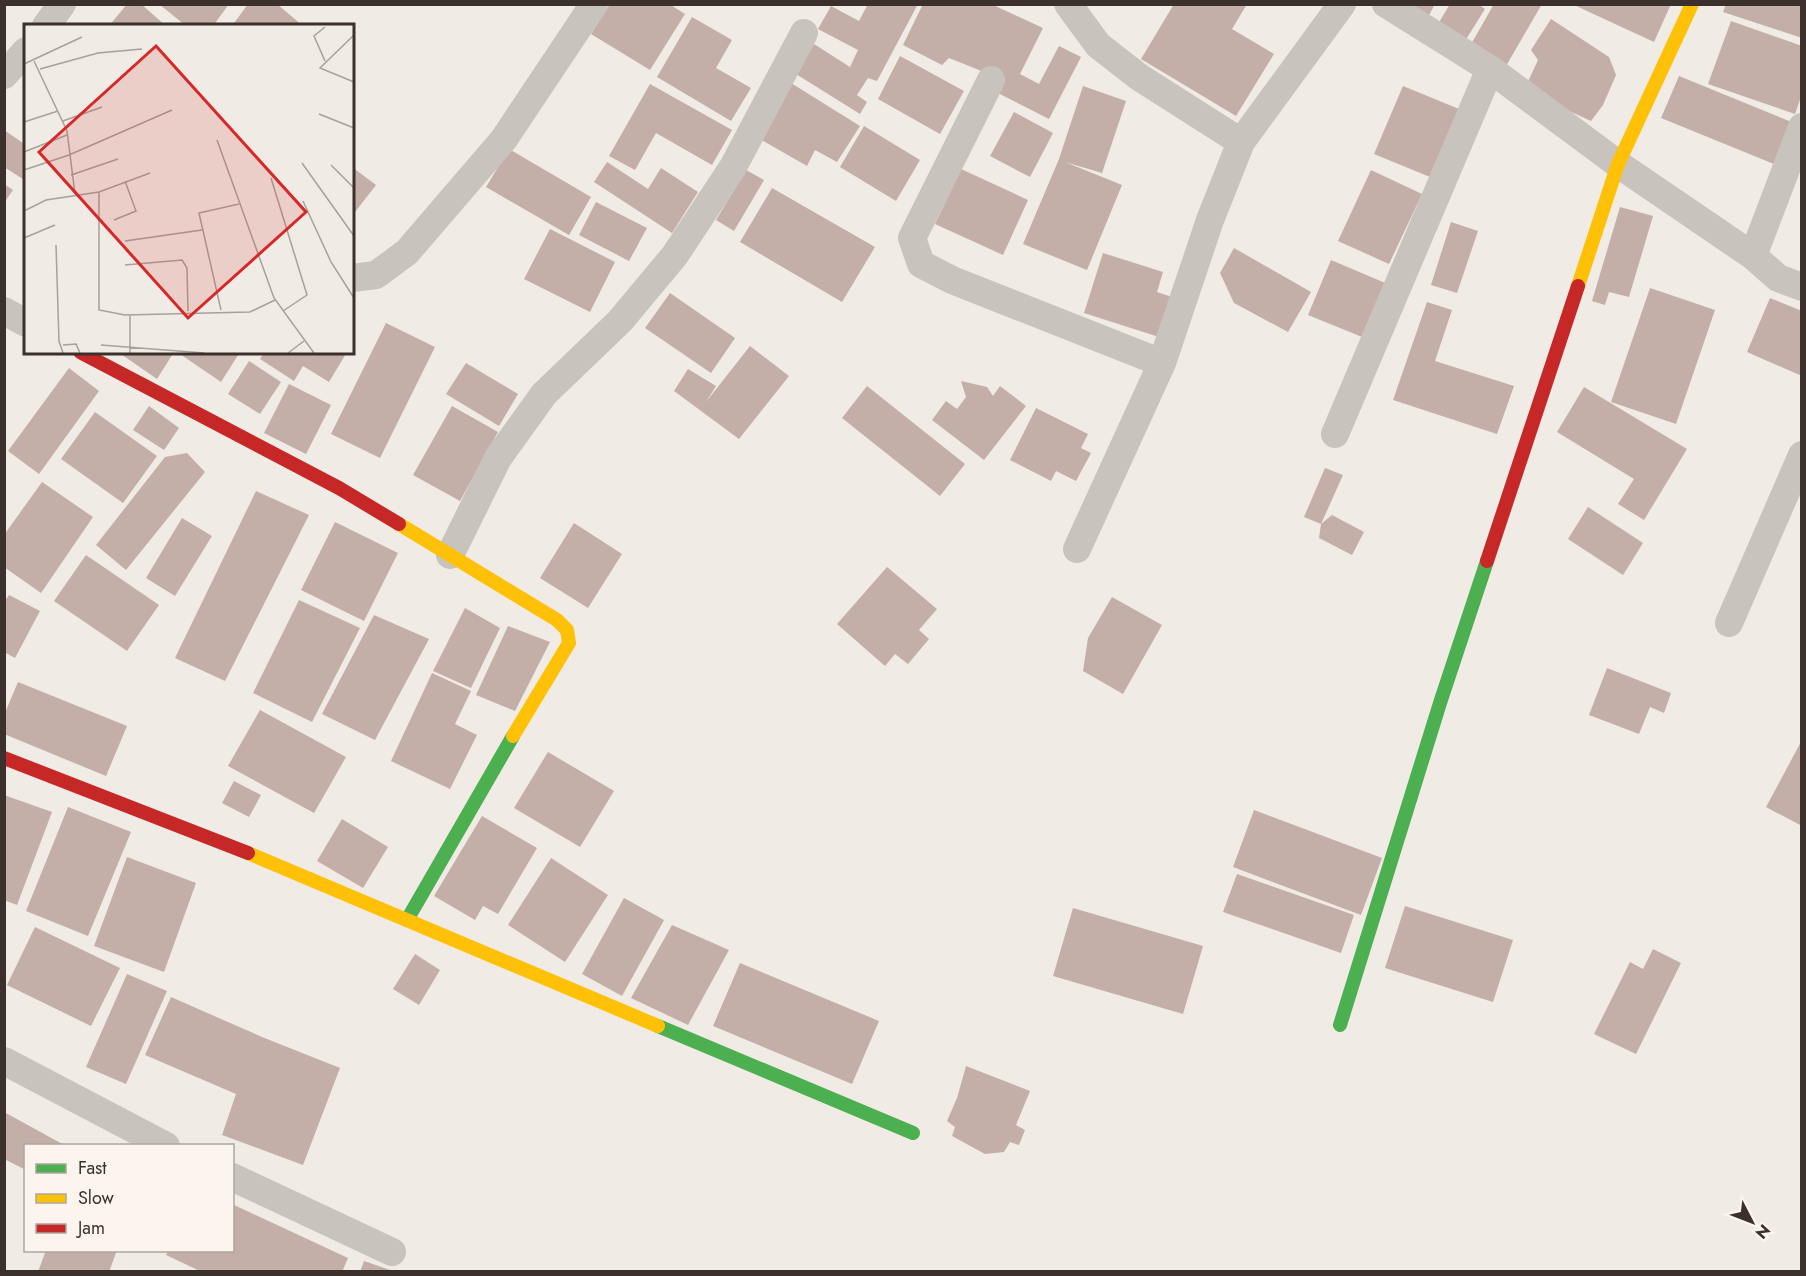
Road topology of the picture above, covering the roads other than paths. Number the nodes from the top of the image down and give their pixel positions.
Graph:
1 (62, 4) edge
2 (594, 4) edge
3 (1068, 4) edge
4 (1342, 4) edge
5 (1386, 4) edge
6 (1692, 4) edge
7 (47, 24) edge
8 (804, 33) dead end
9 (24, 53) edge
10 (1490, 69) junction
11 (4, 75) edge
12 (991, 80) dead end
13 (1802, 127) edge
14 (1242, 142) junction
15 (1618, 164) junction
16 (1753, 256) junction
17 (354, 278) edge
18 (1802, 287) edge
19 (4, 311) edge
20 (24, 322) edge
21 (84, 354) edge
22 (1162, 363) junction
23 (1335, 434) dead end
24 (1802, 455) edge
25 (1077, 549) dead end
26 (450, 555) junction
27 (1729, 623) dead end
28 (4, 758) edge
29 (407, 920) junction
30 (1340, 1025) dead end
31 (4, 1060) edge
32 (914, 1133) dead end
33 (162, 1144) edge
34 (234, 1178) edge
35 (392, 1252) dead end

1 - 7 street
2 - 17 street
3 - 14 street
4 - 14 street
5 - 10 street
6 - 15 street
8 - 26 street
9 - 11 street
10 - 15 street
10 - 23 street
12 - 22 street
13 - 16 street
14 - 22 street
15 - 16 street
15 - 30 street
16 - 18 street
19 - 20 street
21 - 26 street
22 - 25 street
24 - 27 street
26 - 29 street
28 - 29 street
29 - 32 street
31 - 33 street
34 - 35 street

